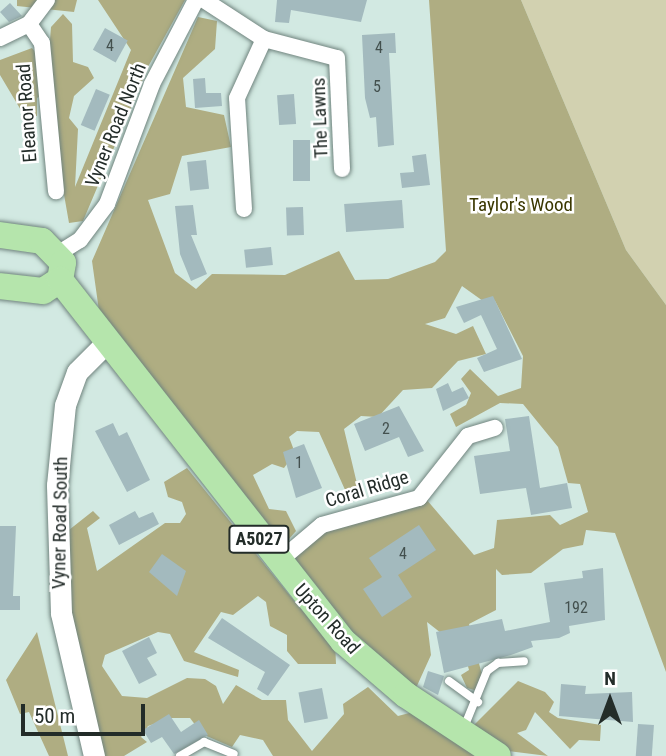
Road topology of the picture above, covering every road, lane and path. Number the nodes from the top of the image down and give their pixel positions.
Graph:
1 (47, 0) edge
2 (196, 0) edge
3 (204, 0) edge
4 (29, 24) junction
5 (0, 38) edge
6 (264, 39) junction
7 (342, 169) dead end
8 (56, 191) dead end
9 (244, 209) dead end
10 (0, 235) edge
11 (59, 253) junction
12 (60, 280) junction
13 (0, 286) edge
14 (106, 343) junction
15 (495, 428) dead end
16 (277, 563) junction
17 (524, 661) dead end
18 (449, 681) dead end
19 (478, 702) junction
20 (462, 733) junction
21 (234, 754) edge
22 (94, 756) edge
23 (180, 756) edge
24 (498, 756) edge

1 - 4 street
2 - 11 street, Vyner Road North
3 - 6 street, The Lawns
4 - 5 street
4 - 8 street, Eleanor Road
6 - 7 street, The Lawns
6 - 9 street
10 - 11 main road
11 - 12 main road
12 - 13 main road
12 - 14 main road, Upton Road / A5027
14 - 16 main road, Upton Road / A5027
14 - 22 street, Vyner Road South
15 - 16 street, Coral Ridge
16 - 20 main road, Upton Road / A5027
17 - 19 lane
18 - 19 lane
19 - 20 lane
20 - 24 main road, Upton Road / A5027
21 - 23 lane

